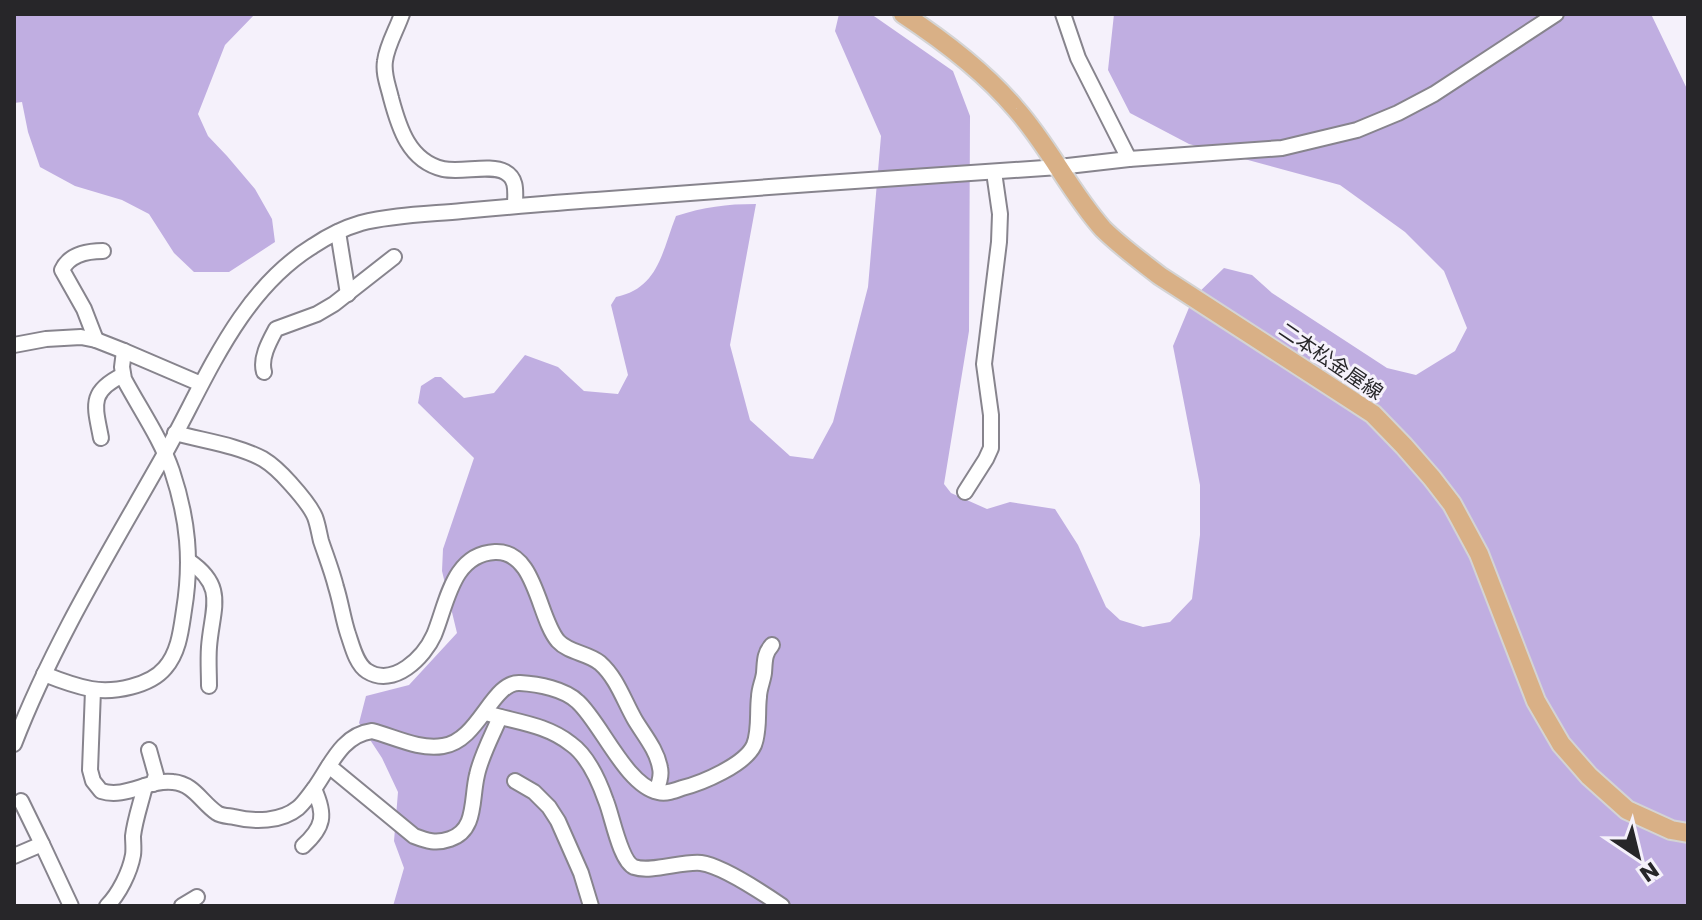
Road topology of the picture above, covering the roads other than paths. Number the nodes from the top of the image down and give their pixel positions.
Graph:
1 (402, 14) edge
2 (903, 14) edge
3 (1063, 14) edge
4 (1556, 14) edge
5 (1129, 159) junction
6 (1059, 167) junction
7 (994, 172) junction
8 (515, 206) junction
9 (338, 232) junction
10 (103, 251) dead end
11 (394, 257) dead end
12 (348, 294) junction
13 (96, 340) junction
14 (14, 345) edge
15 (124, 351) junction
16 (264, 372) dead end
17 (123, 375) junction
18 (201, 384) junction
19 (175, 433) junction
20 (101, 438) dead end
21 (165, 454) junction
22 (965, 492) dead end
23 (189, 561) junction
24 (772, 645) dead end
25 (44, 674) junction
26 (209, 686) dead end
27 (93, 690) junction
28 (493, 715) junction
29 (15, 740) edge
30 (149, 750) dead end
31 (329, 766) junction
32 (515, 781) dead end
33 (149, 785) junction
34 (314, 789) junction
35 (656, 791) junction
36 (21, 801) dead end
37 (1688, 833) edge
38 (42, 844) junction
39 (303, 846) dead end
40 (14, 856) edge
41 (197, 897) dead end
42 (71, 906) edge
43 (107, 906) edge
44 (182, 906) edge
45 (591, 906) edge
46 (782, 906) edge

1 - 8 street
2 - 6 main road, 二本松金屋線
3 - 5 street
4 - 5 street
5 - 6 street
6 - 7 street
6 - 37 main road, 二本松金屋線
7 - 8 street
7 - 22 street
8 - 9 street
9 - 12 street
9 - 18 street
10 - 13 street
11 - 12 street
12 - 16 street
13 - 14 street
13 - 15 street
15 - 17 street
15 - 18 street
17 - 20 street
17 - 21 street
18 - 19 street
19 - 21 street
19 - 35 street
21 - 23 street
21 - 25 street
23 - 26 street
23 - 27 street
24 - 35 street
25 - 27 street
25 - 29 street
27 - 33 street
28 - 31 street
28 - 31 street
28 - 35 street
28 - 46 street
30 - 33 street
31 - 34 street
32 - 45 street
33 - 34 street
33 - 43 street
34 - 39 street
36 - 38 street
38 - 40 street
38 - 42 street
41 - 44 street

